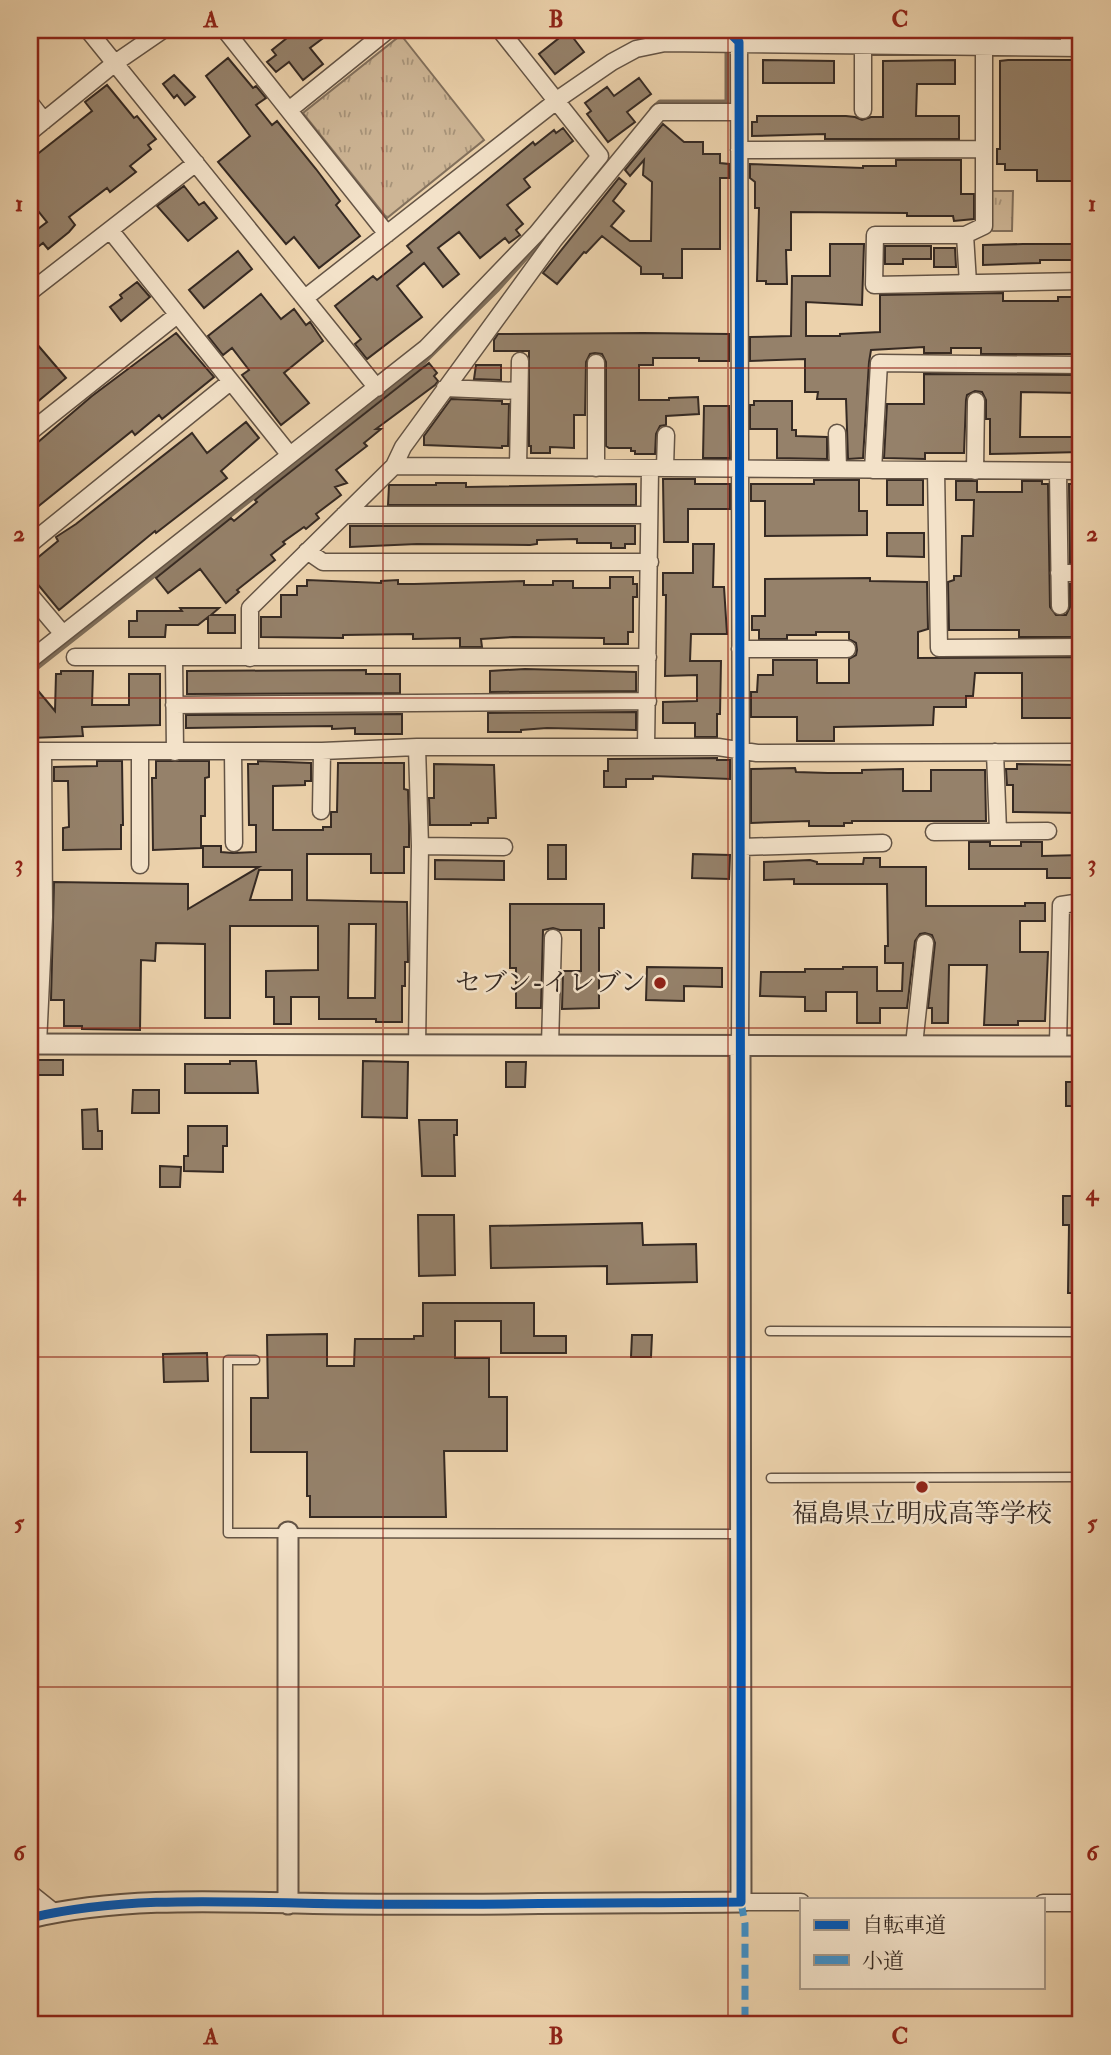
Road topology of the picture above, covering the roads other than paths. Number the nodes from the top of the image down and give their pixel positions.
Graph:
1 (88, 30) edge
2 (163, 30) edge
3 (225, 30) edge
4 (388, 30) edge
5 (500, 30) edge
6 (727, 30) edge
7 (1069, 30) edge
8 (807, 36) edge
9 (738, 43) junction
10 (863, 44) junction
11 (984, 46) junction
12 (1075, 48) edge
13 (115, 62) junction
14 (555, 102) junction
15 (30, 103) edge
16 (289, 110) junction
17 (863, 110) dead end
18 (738, 111) junction
19 (44, 121) junction
20 (30, 132) edge
21 (984, 149) junction
22 (739, 150) junction
23 (196, 163) junction
24 (110, 230) junction
25 (387, 233) junction
26 (965, 235) junction
27 (1081, 281) edge
28 (968, 283) junction
29 (30, 292) edge
30 (305, 298) junction
31 (177, 315) junction
32 (520, 361) dead end
33 (596, 363) dead end
34 (1081, 365) edge
35 (230, 382) junction
36 (377, 388) junction
37 (445, 388) junction
38 (519, 391) junction
39 (976, 401) dead end
40 (30, 432) edge
41 (838, 433) dead end
42 (666, 435) dead end
43 (289, 454) junction
44 (394, 466) junction
45 (517, 467) junction
46 (596, 468) junction
47 (657, 468) junction
48 (740, 469) junction
49 (838, 469) junction
50 (873, 470) junction
51 (936, 470) junction
52 (975, 471) junction
53 (1081, 471) edge
54 (1058, 472) junction
55 (344, 515) junction
56 (649, 515) junction
57 (30, 544) edge
58 (307, 551) junction
59 (650, 562) junction
60 (1059, 573) junction
61 (1081, 573) edge
62 (30, 595) edge
63 (1060, 606) dead end
64 (62, 634) junction
65 (1081, 647) edge
66 (740, 649) junction
67 (847, 649) dead end
68 (75, 657) dead end
69 (174, 657) junction
70 (648, 657) junction
71 (250, 658) junction
72 (30, 660) edge
73 (648, 701) junction
74 (174, 705) junction
75 (417, 747) junction
76 (646, 747) junction
77 (36, 751) edge
78 (140, 751) junction
79 (175, 751) junction
80 (322, 751) junction
81 (740, 751) junction
82 (233, 752) junction
83 (995, 752) junction
84 (1081, 752) edge
85 (321, 811) dead end
86 (36, 826) edge
87 (998, 831) junction
88 (1048, 831) dead end
89 (934, 832) dead end
90 (234, 843) dead end
91 (883, 843) dead end
92 (420, 846) junction
93 (503, 847) dead end
94 (741, 847) junction
95 (140, 865) dead end
96 (1081, 902) edge
97 (37, 917) edge
98 (553, 938) dead end
99 (925, 943) dead end
100 (34, 1044) edge
101 (550, 1045) junction
102 (740, 1045) junction
103 (914, 1045) junction
104 (417, 1046) junction
105 (1058, 1046) junction
106 (1081, 1046) edge
107 (770, 1331) dead end
108 (1081, 1332) edge
109 (255, 1360) dead end
110 (1081, 1477) edge
111 (771, 1478) dead end
112 (288, 1532) junction
113 (741, 1534) junction
114 (30, 1893) edge
115 (741, 1902) junction
116 (800, 1902) edge
117 (1044, 1903) edge
118 (1081, 1903) edge
119 (288, 1904) junction
120 (55, 1913) junction
121 (30, 1918) edge

1 - 13 street
2 - 13 street
3 - 16 street
4 - 16 street
5 - 14 street
6 - 9 street
7 - 12 street
8 - 9 street
8 - 10 street
9 - 14 street
9 - 18 street
10 - 11 street
10 - 17 street
11 - 12 street
11 - 21 street
13 - 19 street
13 - 23 street
14 - 25 street
14 - 36 street
15 - 19 street
16 - 25 street
18 - 22 street
18 - 37 street
19 - 20 street
21 - 22 street
21 - 26 street
22 - 48 street
23 - 24 street
23 - 30 street
24 - 29 street
24 - 31 street
25 - 30 street
26 - 28 street
26 - 28 street
27 - 28 street
30 - 36 street
31 - 35 street
31 - 40 street
32 - 38 street
33 - 46 street
34 - 50 street
35 - 43 street
35 - 57 street
36 - 43 street
37 - 38 street
37 - 44 street
38 - 45 street
39 - 52 street
41 - 49 street
42 - 47 street
43 - 64 street
44 - 45 street
44 - 55 street
45 - 46 street
46 - 47 street
47 - 48 street
47 - 56 street
48 - 49 street
48 - 66 street
49 - 50 street
50 - 51 street
51 - 52 street
51 - 65 street
52 - 54 street
53 - 54 street
54 - 60 street
55 - 56 street
55 - 58 street
56 - 59 street
58 - 59 street
58 - 71 street
59 - 70 street
60 - 61 street
60 - 63 street
62 - 64 street
64 - 72 street
66 - 67 street
66 - 81 street
68 - 69 street
69 - 71 street
69 - 74 street
70 - 71 street
70 - 73 street
73 - 74 street
73 - 76 street
74 - 79 street
75 - 76 street
75 - 80 street
75 - 92 street
76 - 81 street
77 - 78 street
77 - 86 street
78 - 79 street
78 - 95 street
79 - 82 street
80 - 82 street
80 - 85 street
81 - 83 street
81 - 94 street
82 - 90 street
83 - 84 street
83 - 87 street
86 - 97 street
87 - 88 street
87 - 89 street
91 - 94 street
92 - 93 street
92 - 104 street
94 - 102 street
96 - 105 street
97 - 100 street
98 - 101 street
99 - 103 street
100 - 104 street
101 - 102 street
101 - 104 street
102 - 103 street
102 - 113 street
103 - 105 street
105 - 106 street
107 - 108 lane
109 - 112 lane
110 - 111 lane
112 - 113 lane
112 - 119 street
113 - 115 street
114 - 120 street
115 - 116 street
115 - 119 street
117 - 118 street
119 - 120 street
120 - 121 street

